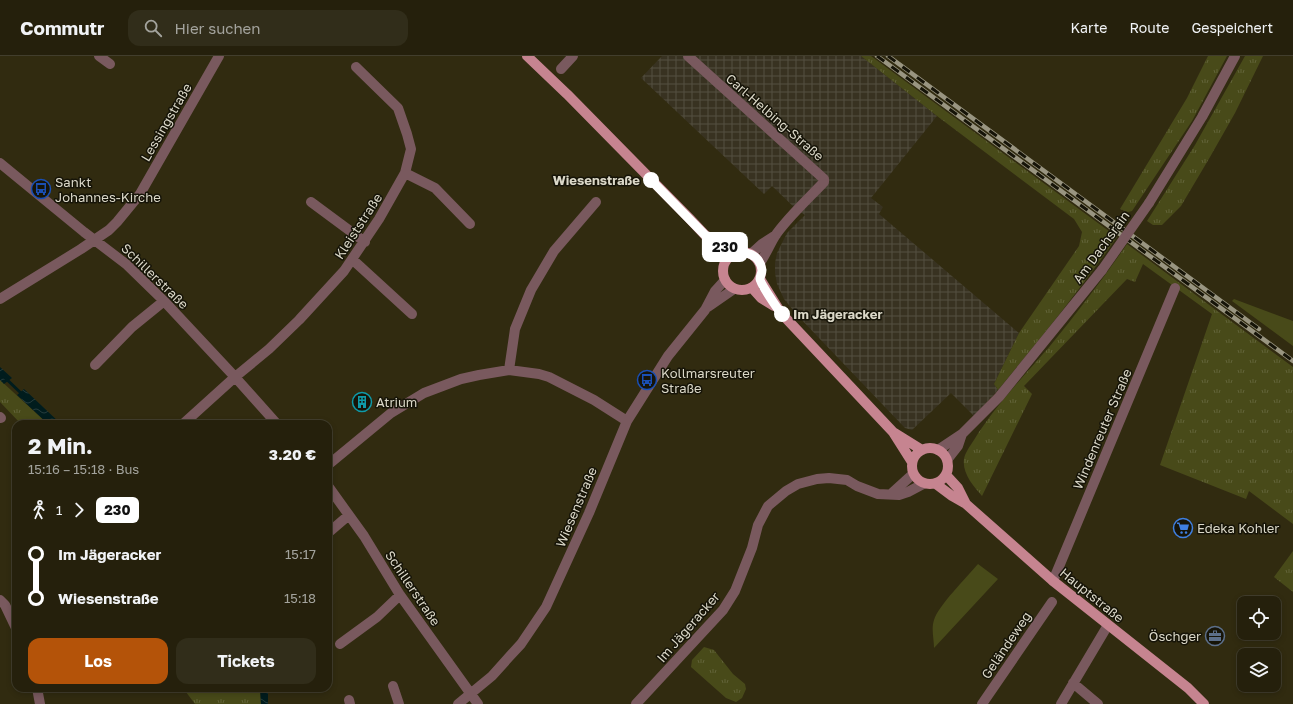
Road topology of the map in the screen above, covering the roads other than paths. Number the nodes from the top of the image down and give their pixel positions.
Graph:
1 (99, 56) edge
2 (219, 56) edge
3 (527, 56) edge
4 (573, 56) edge
5 (688, 56) edge
6 (1235, 56) edge
7 (110, 64) dead end
8 (356, 67) dead end
9 (561, 69) dead end
10 (0, 163) edge
11 (405, 173) junction
12 (311, 202) dead end
13 (596, 202) dead end
14 (470, 224) dead end
15 (776, 235) junction
16 (95, 240) junction
17 (365, 242) junction
18 (751, 254) junction
19 (730, 258) junction
20 (353, 260) junction
21 (760, 263) junction
22 (760, 279) junction
23 (725, 280) junction
24 (752, 288) junction
25 (1175, 288) dead end
26 (734, 289) junction
27 (0, 299) edge
28 (164, 301) junction
29 (776, 307) junction
30 (705, 310) junction
31 (412, 314) dead end
32 (95, 364) dead end
33 (509, 370) junction
34 (235, 377) junction
35 (187, 420) edge
36 (273, 420) edge
37 (627, 421) junction
38 (893, 432) junction
39 (962, 434) junction
40 (922, 450) junction
41 (938, 450) junction
42 (947, 460) junction
43 (332, 462) edge
44 (912, 462) junction
45 (913, 474) junction
46 (946, 474) junction
47 (923, 484) junction
48 (936, 484) junction
49 (332, 492) edge
50 (891, 494) junction
51 (966, 504) junction
52 (349, 515) junction
53 (332, 530) edge
54 (1053, 581) junction
55 (400, 595) junction
56 (0, 600) edge
57 (1052, 602) dead end
58 (12, 620) edge
59 (1108, 625) junction
60 (340, 644) dead end
61 (1073, 683) junction
62 (393, 686) dead end
63 (38, 692) edge
64 (471, 695) junction
65 (40, 704) edge
66 (399, 704) edge
67 (458, 704) edge
68 (478, 704) edge
69 (636, 704) edge
70 (982, 704) edge
71 (1061, 704) edge
72 (1098, 704) edge
73 (1204, 704) edge

1 - 7 street
2 - 16 street, Lessingstraße
3 - 19 main road
4 - 9 street
5 - 15 street, Carl-Helbing-Straße
6 - 39 street, Am Dachsrain, bridge
8 - 11 street, Kleiststraße
10 - 16 street, Schillerstraße
11 - 14 street
11 - 17 street, Kleiststraße
12 - 17 street
13 - 33 street
15 - 18 street
15 - 21 street
16 - 27 street, Lessingstraße
16 - 28 street, Schillerstraße
17 - 20 street, Kleiststraße
18 - 19 main road
18 - 21 main road
19 - 23 main road
20 - 31 street
20 - 34 street, Kleiststraße
21 - 22 main road
22 - 24 main road
22 - 29 main road
23 - 26 main road
23 - 30 street, Wiesenstraße
24 - 26 main road
24 - 29 main road
25 - 54 street, Windenreuter Straße
26 - 30 street, Wiesenstraße
28 - 32 street
28 - 34 street, Schillerstraße
29 - 38 main road
30 - 37 street, Wiesenstraße
33 - 37 street
33 - 43 street
34 - 35 street, Kleiststraße
34 - 36 street, Schillerstraße
37 - 64 street, Wiesenstraße
38 - 40 main road
38 - 44 main road
39 - 41 street, Am Dachsrain
39 - 42 street, Am Dachsrain
40 - 41 main road
40 - 44 main road
41 - 42 main road
42 - 46 main road
44 - 45 main road
45 - 47 main road
45 - 50 street
46 - 48 main road
46 - 51 main road, Hauptstraße
47 - 48 main road
47 - 50 street, Im Jägeracker
48 - 51 main road, Hauptstraße
49 - 52 street, Schillerstraße
50 - 69 street, Im Jägeracker
51 - 54 main road, Hauptstraße
52 - 53 street
52 - 55 street, Schillerstraße
54 - 59 main road, Hauptstraße
55 - 60 street
55 - 64 street, Schillerstraße
56 - 58 street
57 - 70 street, Geländeweg
59 - 61 street
59 - 73 main road, Hauptstraße
61 - 71 street
61 - 72 street
62 - 66 street
63 - 65 street
64 - 67 street, Wiesenstraße
64 - 68 street, Schillerstraße

